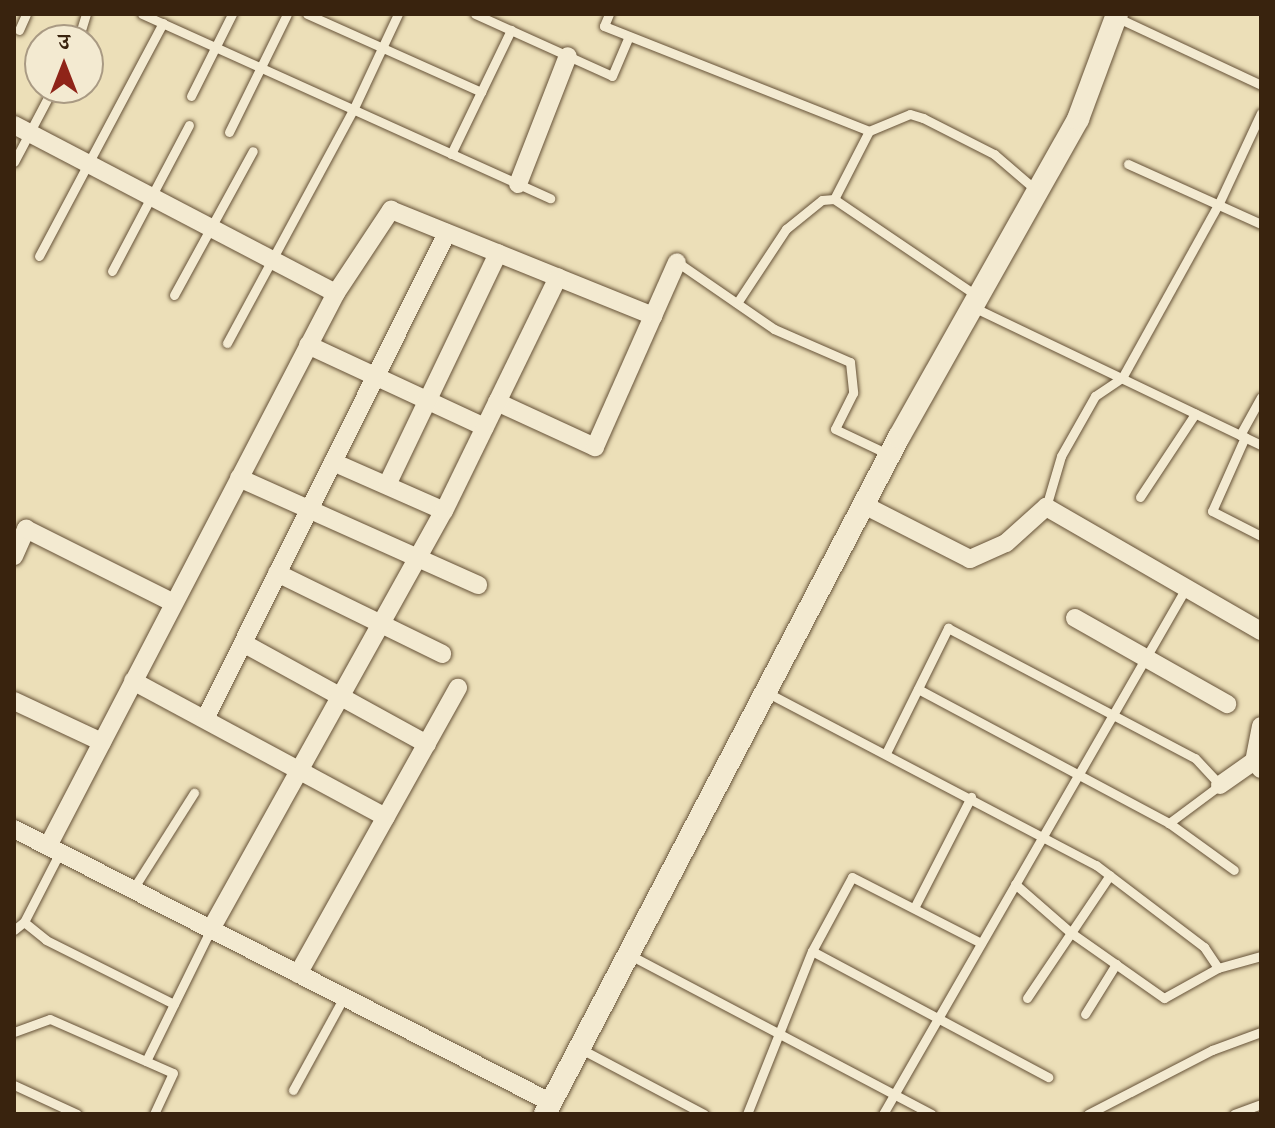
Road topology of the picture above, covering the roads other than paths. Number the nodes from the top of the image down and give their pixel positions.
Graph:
1 (26, 14) edge
2 (142, 14) edge
3 (232, 14) edge
4 (287, 14) edge
5 (307, 14) edge
6 (398, 14) edge
7 (475, 14) edge
8 (609, 14) edge
9 (1116, 16) edge
10 (163, 23) junction
11 (19, 30) dead end
12 (511, 30) junction
13 (629, 36) junction
14 (215, 47) junction
15 (382, 48) junction
16 (568, 56) junction
17 (260, 68) junction
18 (1261, 85) edge
19 (481, 92) junction
20 (191, 96) dead end
21 (41, 104) edge
22 (353, 110) junction
23 (1261, 113) edge
24 (189, 125) dead end
25 (21, 129) edge
26 (869, 131) junction
27 (229, 132) dead end
28 (253, 151) dead end
29 (451, 154) junction
30 (14, 162) edge
31 (1128, 164) dead end
32 (91, 165) junction
33 (518, 184) junction
34 (1038, 191) junction
35 (151, 196) junction
36 (550, 198) dead end
37 (834, 199) junction
38 (1219, 203) junction
39 (1261, 224) edge
40 (209, 227) junction
41 (447, 233) junction
42 (498, 253) junction
43 (39, 256) dead end
44 (271, 259) junction
45 (677, 262) joint
46 (112, 271) dead end
47 (558, 277) junction
48 (336, 293) junction
49 (174, 295) dead end
50 (976, 302) junction
51 (737, 303) junction
52 (653, 316) junction
53 (227, 343) dead end
54 (308, 345) junction
55 (375, 376) junction
56 (1122, 378) junction
57 (1261, 397) edge
58 (427, 400) junction
59 (497, 402) junction
60 (1198, 415) junction
61 (485, 427) junction
62 (1242, 436) junction
63 (1261, 445) edge
64 (890, 455) junction
65 (333, 462) junction
66 (239, 478) junction
67 (387, 485) junction
68 (1140, 497) dead end
69 (864, 505) junction
70 (1046, 507) junction
71 (309, 509) junction
72 (444, 511) junction
73 (20, 526) edge
74 (1261, 536) edge
75 (14, 556) edge
76 (418, 558) junction
77 (277, 573) junction
78 (478, 585) dead end
79 (1186, 588) junction
80 (174, 603) junction
81 (1075, 618) dead end
82 (381, 624) junction
83 (1261, 631) edge
84 (243, 643) junction
85 (442, 654) dead end
86 (1146, 657) junction
87 (133, 681) junction
88 (458, 688) dead end
89 (918, 689) junction
90 (766, 692) junction
91 (340, 697) junction
92 (14, 701) edge
93 (1227, 704) dead end
94 (1113, 714) junction
95 (205, 719) junction
96 (1261, 726) edge
97 (102, 742) junction
98 (427, 744) junction
99 (886, 753) junction
100 (1258, 765) edge
101 (300, 770) junction
102 (1080, 772) junction
103 (1220, 785) junction
104 (194, 793) dead end
105 (971, 797) junction
106 (386, 817) junction
107 (1169, 823) junction
108 (14, 829) edge
109 (1044, 834) junction
110 (54, 849) junction
111 (1234, 870) dead end
112 (1110, 875) junction
113 (1015, 884) junction
114 (133, 889) junction
115 (914, 908) junction
116 (24, 922) junction
117 (211, 929) junction
118 (14, 930) edge
119 (1070, 932) junction
120 (981, 943) junction
121 (812, 951) junction
122 (628, 954) junction
123 (1261, 956) edge
124 (1116, 964) junction
125 (1218, 968) junction
126 (298, 974) junction
127 (344, 997) junction
128 (1027, 998) dead end
129 (174, 1004) junction
130 (1085, 1014) dead end
131 (938, 1018) junction
132 (14, 1032) edge
133 (1261, 1032) edge
134 (779, 1034) junction
135 (578, 1047) junction
136 (146, 1061) junction
137 (1048, 1077) dead end
138 (14, 1085) edge
139 (293, 1090) dead end
140 (894, 1095) junction
141 (1261, 1104) edge
142 (548, 1108) edge
143 (77, 1114) edge
144 (154, 1114) edge
145 (704, 1114) edge
146 (747, 1114) edge
147 (883, 1114) edge
148 (931, 1114) edge
149 (1088, 1114) edge
150 (1234, 1114) edge

1 - 11 lane
2 - 10 lane
3 - 14 lane
4 - 17 lane
5 - 15 lane
6 - 15 lane
7 - 12 lane
8 - 13 lane
9 - 18 lane
9 - 34 street
10 - 14 lane
10 - 32 lane
12 - 16 lane
12 - 19 lane
13 - 16 lane
13 - 26 lane
14 - 17 lane
14 - 20 lane
15 - 19 lane
15 - 22 lane
16 - 33 street
17 - 22 lane
17 - 27 lane
19 - 29 lane
21 - 25 lane
22 - 29 lane
22 - 44 lane
23 - 38 lane
24 - 35 lane
25 - 30 lane
25 - 32 street
26 - 34 lane
26 - 37 lane
28 - 40 lane
29 - 33 lane
31 - 38 lane
32 - 35 street
32 - 43 lane
33 - 36 lane
34 - 50 street
35 - 40 street
35 - 46 lane
37 - 50 lane
37 - 51 lane
38 - 39 lane
38 - 56 lane
40 - 44 street
40 - 49 lane
41 - 42 street
41 - 48 street
41 - 55 street
42 - 47 street
42 - 58 street
44 - 48 street
44 - 53 lane
45 - 51 lane
45 - 52 street
47 - 52 street
47 - 59 street
48 - 54 street
50 - 56 lane
50 - 64 street
51 - 64 lane
52 - 59 street
54 - 55 street
54 - 66 street
55 - 58 street
55 - 65 street
56 - 60 lane
56 - 70 lane
57 - 62 lane
58 - 61 street
58 - 67 street
59 - 61 street
60 - 62 lane
60 - 68 lane
61 - 72 street
62 - 63 lane
62 - 74 lane
64 - 69 street
65 - 67 street
65 - 71 street
66 - 71 street
66 - 80 street
67 - 72 street
69 - 70 street
69 - 90 street
70 - 79 street
71 - 76 street
71 - 77 street
72 - 76 street
73 - 75 street
73 - 80 street
76 - 78 street
76 - 82 street
77 - 82 street
77 - 84 street
79 - 83 street
79 - 86 lane
80 - 87 street
81 - 86 street
82 - 85 street
82 - 91 street
84 - 91 street
84 - 95 street
86 - 93 street
86 - 94 lane
87 - 95 street
87 - 97 street
88 - 98 street
89 - 94 lane
89 - 99 lane
89 - 102 lane
90 - 99 lane
90 - 122 street
91 - 98 street
91 - 101 street
92 - 97 street
94 - 102 lane
94 - 103 lane
95 - 101 street
96 - 100 street
97 - 110 street
98 - 106 street
99 - 105 lane
100 - 103 street
101 - 106 street
101 - 117 street
102 - 107 lane
102 - 109 lane
103 - 107 lane
104 - 114 lane
105 - 109 lane
105 - 115 lane
106 - 126 street
107 - 111 lane
108 - 110 street
109 - 112 lane
109 - 113 lane
110 - 114 street
110 - 116 lane
112 - 119 lane
112 - 125 lane
113 - 119 lane
113 - 120 lane
114 - 117 street
115 - 120 lane
115 - 121 lane
116 - 118 lane
116 - 129 lane
117 - 126 street
117 - 129 lane
119 - 124 lane
119 - 128 lane
120 - 131 lane
121 - 131 lane
121 - 134 lane
122 - 134 lane
122 - 135 street
123 - 125 lane
124 - 125 lane
124 - 130 lane
126 - 127 street
127 - 139 lane
127 - 142 street
129 - 136 lane
131 - 137 lane
131 - 140 lane
132 - 136 lane
133 - 149 lane
134 - 140 lane
134 - 146 lane
135 - 142 street
135 - 145 lane
136 - 144 lane
138 - 143 lane
140 - 147 lane
140 - 148 lane
141 - 150 lane

